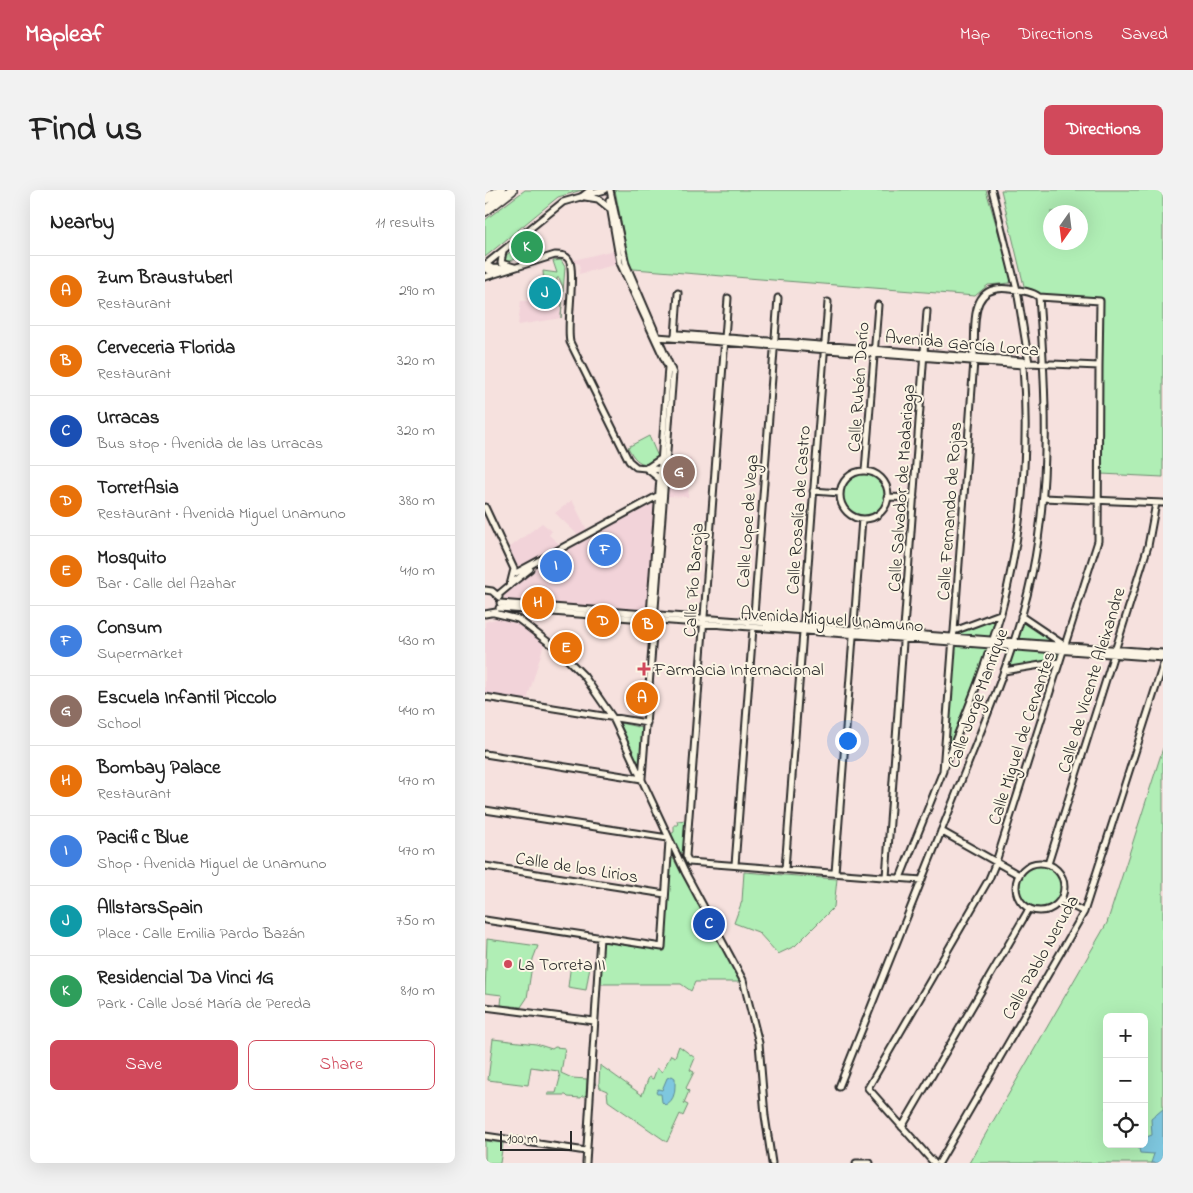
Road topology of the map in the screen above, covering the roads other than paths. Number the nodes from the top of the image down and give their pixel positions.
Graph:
1 (501, 190) edge
2 (507, 190) edge
3 (512, 190) edge
4 (591, 190) edge
5 (605, 190) edge
6 (610, 190) edge
7 (992, 190) edge
8 (582, 197) junction
9 (485, 199) edge
10 (485, 204) edge
11 (609, 208) junction
12 (485, 211) edge
13 (504, 250) junction
14 (485, 266) edge
15 (517, 268) junction
16 (498, 274) junction
17 (485, 277) edge
18 (1017, 290) junction
19 (678, 293) dead end
20 (1039, 297) junction
21 (728, 298) dead end
22 (778, 298) dead end
23 (827, 302) dead end
24 (878, 305) dead end
25 (927, 311) dead end
26 (675, 336) junction
27 (656, 337) junction
28 (724, 340) junction
29 (774, 344) junction
30 (824, 348) junction
31 (874, 351) junction
32 (924, 355) junction
33 (974, 359) junction
34 (1025, 363) junction
35 (1044, 364) junction
36 (1099, 366) junction
37 (662, 458) junction
38 (646, 468) junction
39 (663, 470) junction
40 (865, 471) junction
41 (661, 480) junction
42 (813, 491) junction
43 (839, 493) junction
44 (661, 494) junction
45 (887, 497) junction
46 (914, 498) junction
47 (1043, 498) junction
48 (1098, 500) junction
49 (1156, 503) junction
50 (1163, 503) edge
51 (485, 507) edge
52 (862, 518) junction
53 (546, 557) junction
54 (514, 574) junction
55 (510, 585) junction
56 (485, 590) edge
57 (498, 595) junction
58 (499, 606) junction
59 (494, 613) junction
60 (1000, 614) junction
61 (486, 615) edge
62 (653, 616) junction
63 (1021, 616) junction
64 (703, 621) junction
65 (753, 625) junction
66 (803, 628) junction
67 (953, 630) junction
68 (853, 632) junction
69 (903, 636) junction
70 (953, 640) junction
71 (992, 642) junction
72 (1014, 644) junction
73 (1064, 648) junction
74 (1114, 652) junction
75 (1163, 653) edge
76 (1163, 658) edge
77 (1059, 662) junction
78 (1163, 665) edge
79 (1004, 671) junction
80 (485, 697) edge
81 (613, 718) junction
82 (647, 723) junction
83 (485, 754) edge
84 (943, 771) junction
85 (642, 778) junction
86 (485, 810) edge
87 (941, 831) junction
88 (669, 839) junction
89 (686, 856) junction
90 (678, 858) junction
91 (996, 862) junction
92 (1048, 864) junction
93 (735, 865) junction
94 (485, 866) edge
95 (785, 869) junction
96 (835, 873) junction
97 (1019, 875) junction
98 (885, 877) junction
99 (900, 878) junction
100 (922, 880) junction
101 (665, 894) junction
102 (1061, 900) junction
103 (1029, 909) junction
104 (1084, 912) junction
105 (485, 920) edge
106 (600, 937) junction
107 (485, 1007) edge
108 (593, 1021) junction
109 (839, 1087) dead end
110 (902, 1126) junction
111 (485, 1136) edge
112 (587, 1151) junction
113 (586, 1163) edge
114 (772, 1163) edge
115 (855, 1163) edge
116 (870, 1163) edge
117 (934, 1163) edge
118 (939, 1163) edge

1 - 9 highway
2 - 10 highway
3 - 12 highway
4 - 8 street
5 - 8 street
6 - 11 street
6 - 27 street
7 - 18 street
8 - 11 street
8 - 13 street
11 - 27 street
13 - 14 street
13 - 15 street
14 - 15 street
14 - 16 street
15 - 16 street
15 - 38 street
16 - 17 street
18 - 20 street
18 - 33 street, Calle Fernando de Rojas
18 - 34 street
19 - 26 street
20 - 35 street, Calle Jorge Manrique
20 - 36 street
21 - 28 street, Calle Pío Baroja
22 - 29 street, Calle Lope de Vega
23 - 30 street, Calle Rosalía de Castro
24 - 31 street, Calle Rubén Darío
25 - 32 street, Calle Salvador de Madariaga
26 - 27 street, Avenida García Lorca
26 - 28 street, Avenida García Lorca
27 - 37 street
27 - 39 street
28 - 29 street, Avenida García Lorca
28 - 64 street, Calle Pío Baroja
29 - 30 street, Avenida García Lorca
29 - 65 street, Calle Lope de Vega
30 - 31 street, Avenida García Lorca
30 - 42 street, Calle Rosalía de Castro
31 - 32 street, Avenida García Lorca
31 - 40 street, Calle Rubén Darío
32 - 33 street, Avenida García Lorca
32 - 46 street, Calle Salvador de Madariaga
33 - 34 street, Avenida García Lorca
33 - 67 street, Calle Fernando de Rojas
34 - 35 street, Avenida García Lorca
34 - 60 street
35 - 36 street, Avenida García Lorca
35 - 47 street, Calle Jorge Manrique
36 - 48 street, Calle Miguel de Cervantes
37 - 38 street
37 - 39 street
38 - 39 street
38 - 41 street
39 - 41 street
39 - 44 street
40 - 43 street
40 - 45 street
41 - 44 street
42 - 43 street
42 - 66 street, Calle Rosalía de Castro
43 - 52 street
44 - 53 street
44 - 62 street
45 - 46 street
45 - 52 street
46 - 69 street, Calle Salvador de Madariaga
47 - 48 street
47 - 63 street, Calle Jorge Manrique
48 - 49 street
48 - 73 street, Calle Miguel de Cervantes
49 - 50 street
49 - 74 street, Calle de Vicente Aleixandre
51 - 54 street
52 - 68 street
53 - 54 street
53 - 55 street
54 - 55 street
55 - 57 street
56 - 57 street
57 - 58 street
58 - 59 street
58 - 62 street, Avenida Miguel Unamuno
59 - 61 street
59 - 81 street
60 - 67 street
60 - 71 street
62 - 64 street, Avenida Miguel Unamuno
62 - 82 street
63 - 72 street, Calle Jorge Manrique
63 - 73 street, Avenida Miguel Unamuno
64 - 65 street, Avenida Miguel Unamuno
64 - 89 street, Calle Pío Baroja
65 - 66 street, Avenida Miguel Unamuno
65 - 93 street, Calle Lope de Vega
66 - 68 street, Avenida Miguel Unamuno
66 - 95 street, Calle Rosalía de Castro
67 - 70 street, Calle Fernando de Rojas
68 - 69 street, Avenida Miguel Unamuno
68 - 96 street
69 - 70 street, Avenida Miguel Unamuno
69 - 98 street, Calle Salvador de Madariaga
70 - 71 street, Avenida Miguel Unamuno
70 - 84 street, Calle Fernando de Rojas
71 - 72 street, Avenida Miguel Unamuno
71 - 84 street
72 - 73 street, Avenida Miguel Unamuno
72 - 79 street, Calle Jorge Manrique
73 - 74 street, Avenida Miguel Unamuno
73 - 77 street, Calle Miguel de Cervantes
74 - 75 street, Avenida Miguel Unamuno
74 - 76 street, Avenida Miguel Unamuno
74 - 92 street, Calle de Vicente Aleixandre
77 - 79 street
77 - 91 street, Calle Miguel de Cervantes
78 - 104 street, Calle Pablo Neruda
79 - 87 street, Calle Jorge Manrique
80 - 81 street
81 - 82 street
81 - 85 street
82 - 85 street
83 - 85 street
84 - 99 street, Calle Fernando de Rojas
85 - 88 street
86 - 88 street
87 - 91 street
87 - 100 street, Calle Jorge Manrique
88 - 90 street
88 - 101 street
89 - 90 street
89 - 93 street
90 - 114 street
91 - 97 street
91 - 110 street, Calle Miguel de Cervantes
92 - 97 street
92 - 102 street
93 - 95 street
94 - 101 street, Calle de los Lirios
95 - 96 street
96 - 98 street
97 - 103 street
98 - 99 street
99 - 100 street
100 - 109 street, Calle Jorge Manrique
101 - 106 street
102 - 103 street
102 - 104 street
103 - 110 street
104 - 118 street, Calle Pablo Neruda
105 - 106 street
106 - 108 street
107 - 108 street
108 - 112 street
110 - 117 street
111 - 112 street
112 - 113 street
115 - 116 street

